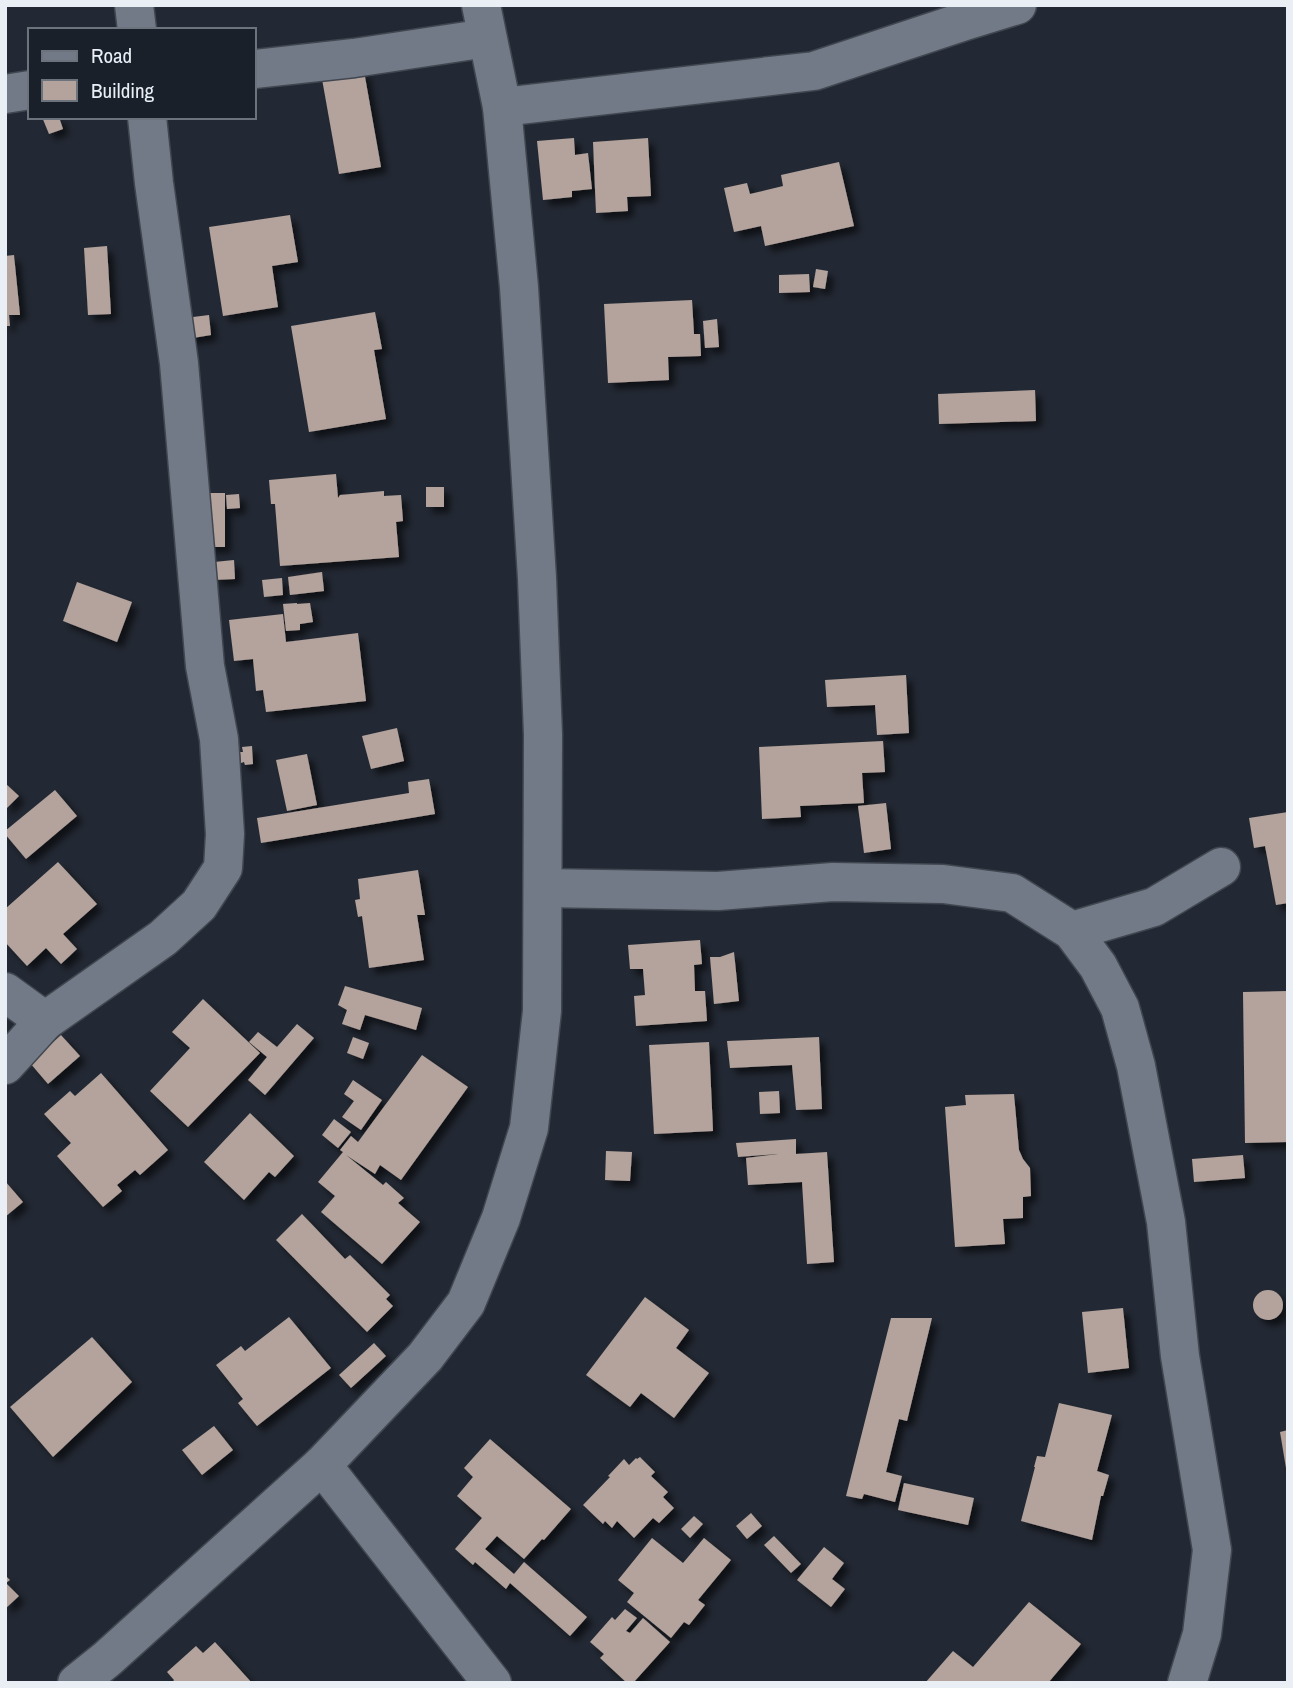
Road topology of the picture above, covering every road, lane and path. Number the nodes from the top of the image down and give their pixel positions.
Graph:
1 (134, 5) edge
2 (1017, 5) edge
3 (484, 22) edge
4 (137, 28) edge
5 (256, 69) edge
6 (28, 90) edge
7 (5, 94) edge
8 (502, 107) junction
9 (147, 119) edge
10 (1222, 867) dead end
11 (542, 888) junction
12 (1072, 931) junction
13 (5, 992) edge
14 (45, 1021) junction
15 (5, 1065) edge
16 (322, 1465) junction
17 (77, 1683) edge
18 (492, 1683) edge
19 (1186, 1683) edge

1 - 4 street
2 - 8 street
3 - 5 street
3 - 8 street
6 - 7 street
8 - 11 street
9 - 14 street
10 - 12 street
11 - 12 street
11 - 16 street
12 - 19 street
13 - 14 street
14 - 15 street
16 - 17 street
16 - 18 street

